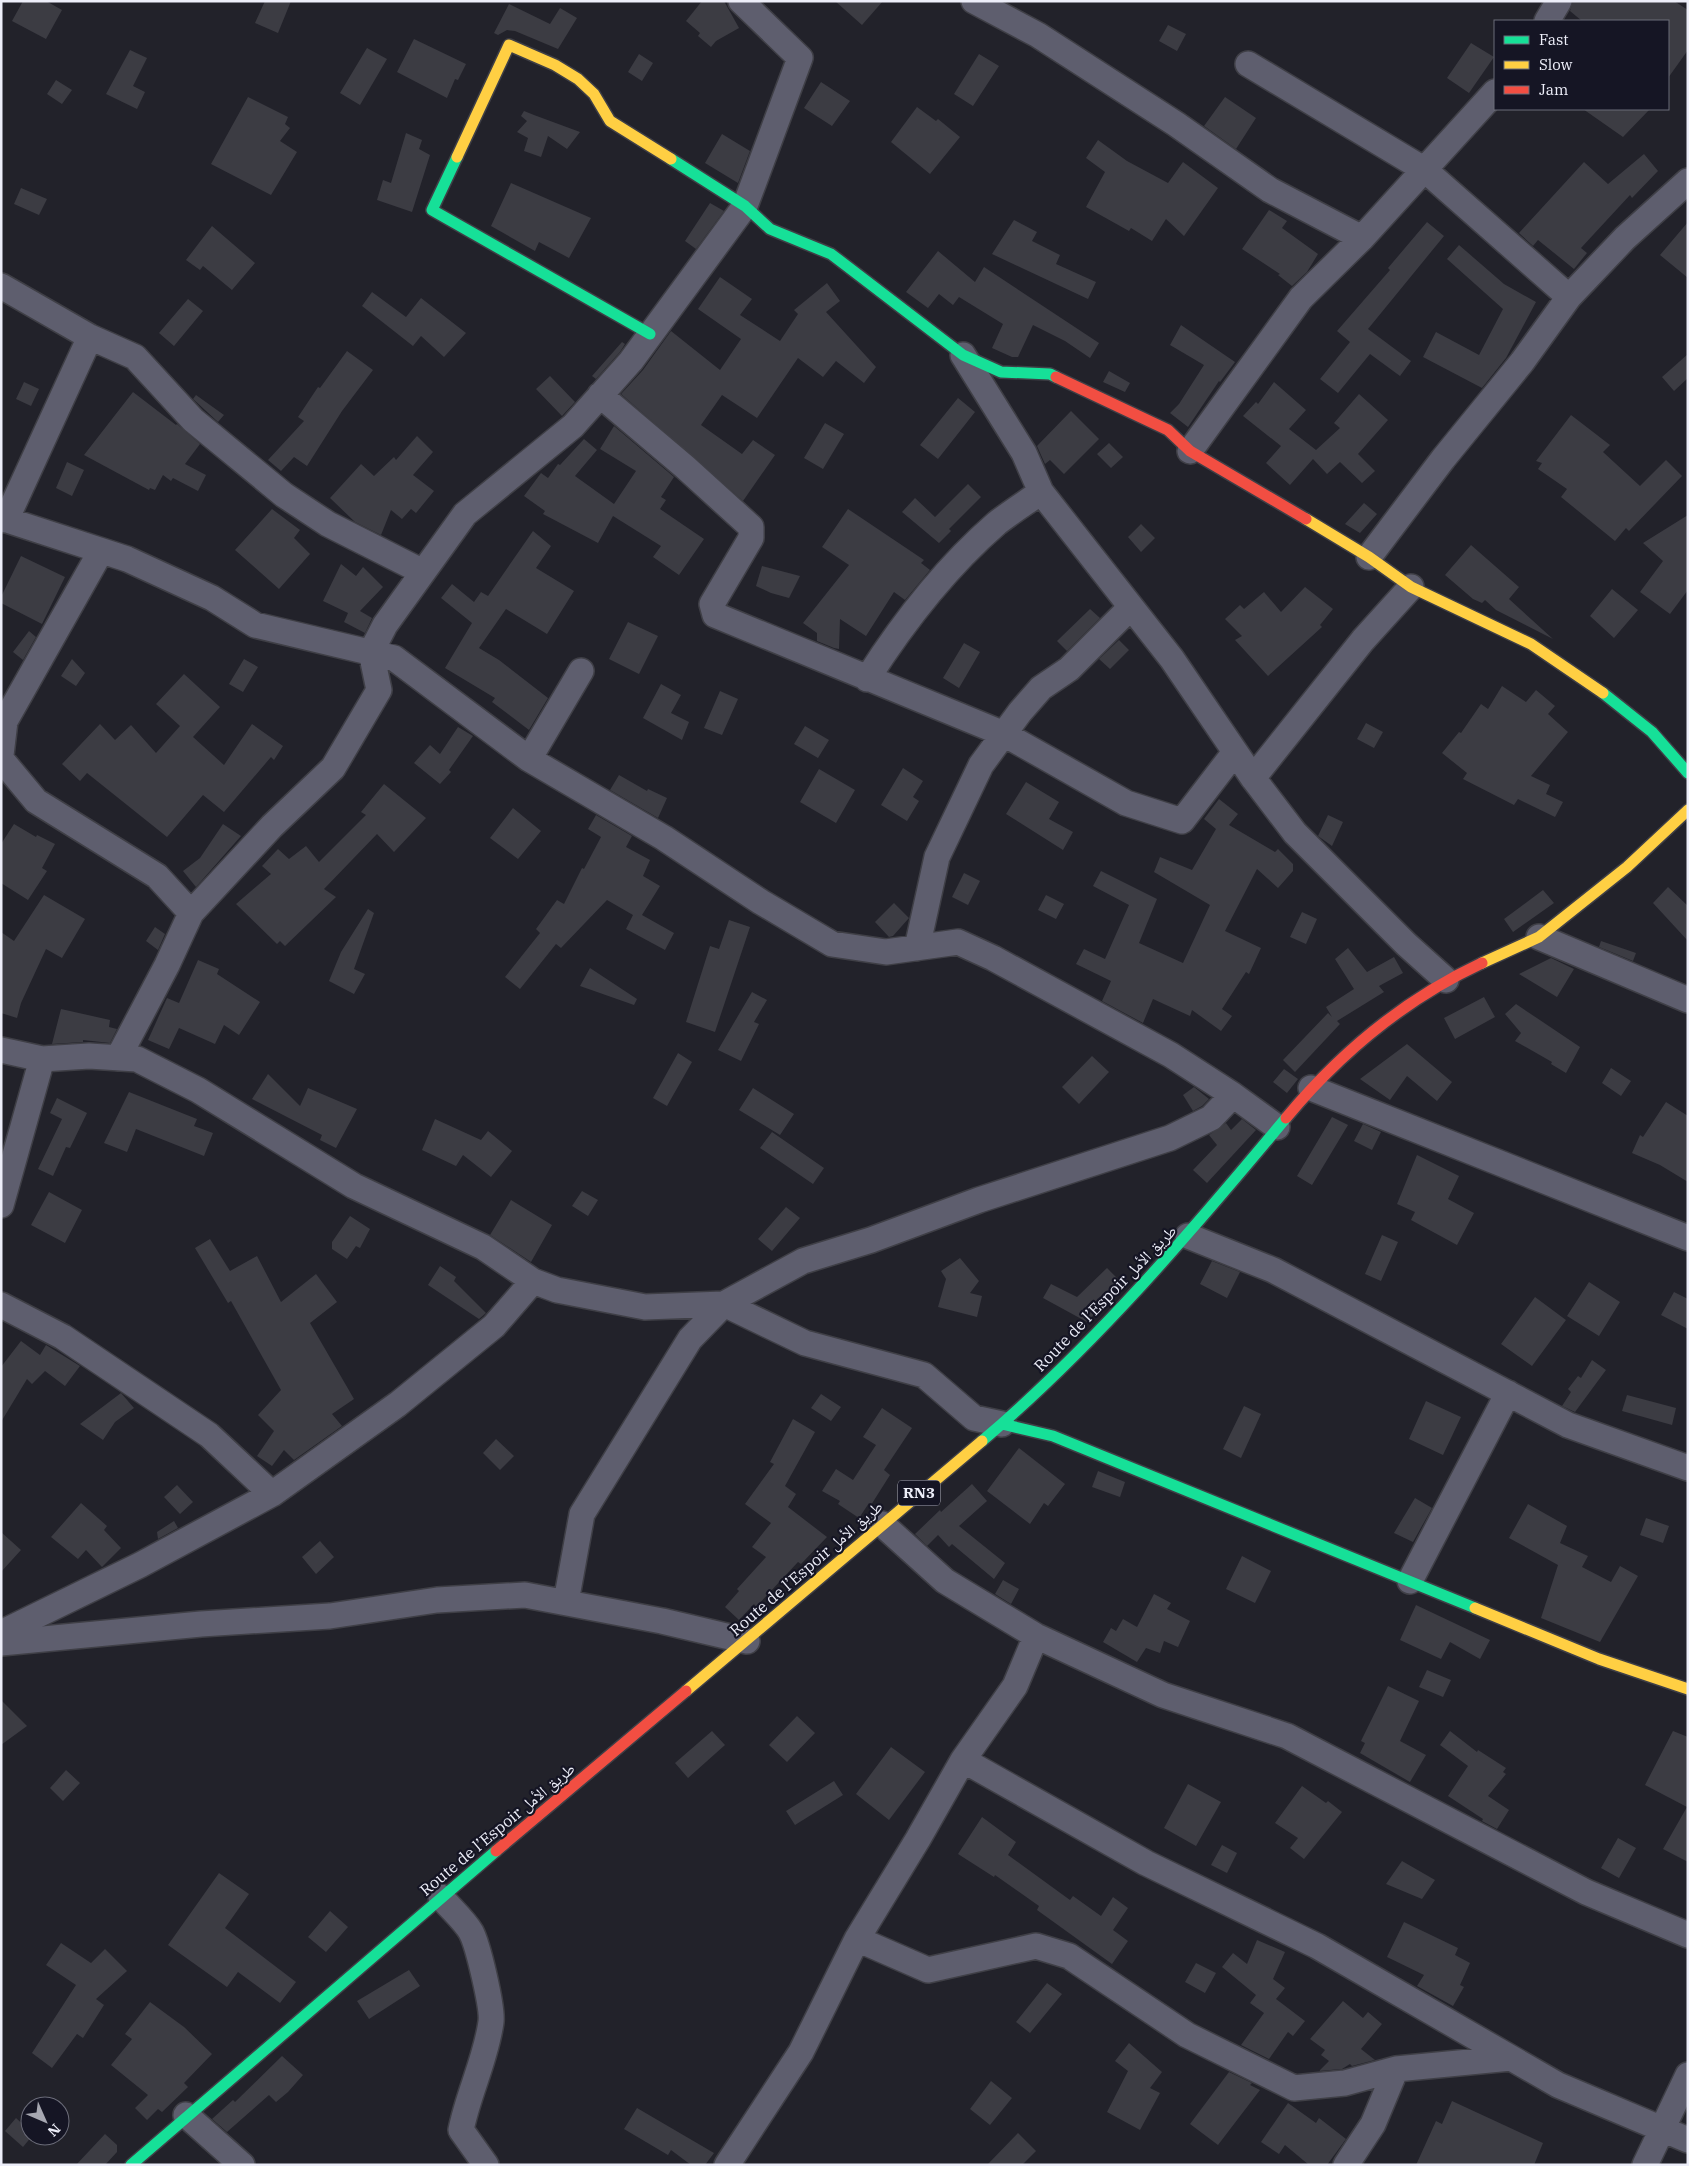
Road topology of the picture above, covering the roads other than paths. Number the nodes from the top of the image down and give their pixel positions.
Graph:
1 (741, 1) edge
2 (974, 1) edge
3 (1559, 1) edge
4 (1548, 20) edge
5 (1248, 64) dead end
6 (1494, 93) edge
7 (1425, 170) junction
8 (1688, 181) edge
9 (745, 206) junction
10 (1362, 238) junction
11 (1, 286) edge
12 (1569, 297) junction
13 (650, 334) junction
14 (90, 337) junction
15 (963, 356) junction
16 (600, 396) junction
17 (1190, 451) junction
18 (1041, 492) junction
19 (4, 519) edge
20 (101, 551) junction
21 (1369, 558) junction
22 (423, 572) junction
23 (1411, 587) junction
24 (1131, 606) junction
25 (371, 652) junction
26 (581, 671) dead end
27 (867, 679) junction
28 (1004, 734) junction
29 (1235, 752) junction
30 (1, 755) edge
31 (1, 759) edge
32 (529, 759) junction
33 (1688, 772) edge
34 (1253, 778) junction
35 (1688, 810) edge
36 (191, 913) junction
37 (1538, 937) junction
38 (917, 948) junction
39 (1446, 980) junction
40 (1688, 1000) edge
41 (1, 1050) edge
42 (118, 1058) junction
43 (42, 1059) junction
44 (1311, 1088) junction
45 (1233, 1095) junction
46 (1277, 1127) junction
47 (1, 1205) edge
48 (1188, 1236) junction
49 (1688, 1238) edge
50 (533, 1281) junction
51 (724, 1304) junction
52 (1, 1305) edge
53 (1508, 1393) junction
54 (1002, 1424) junction
55 (1688, 1468) edge
56 (272, 1494) junction
57 (882, 1524) junction
58 (1410, 1581) junction
59 (566, 1602) junction
60 (1, 1634) edge
61 (1036, 1636) junction
62 (747, 1641) junction
63 (1, 1643) edge
64 (1688, 1689) edge
65 (963, 1760) junction
66 (440, 1898) junction
67 (1688, 1935) edge
68 (857, 1939) junction
69 (1511, 2058) junction
70 (1396, 2069) junction
71 (1688, 2075) edge
72 (186, 2115) junction
73 (1661, 2130) junction
74 (1688, 2140) edge
75 (131, 2165) edge
76 (242, 2165) edge
77 (486, 2165) edge
78 (727, 2165) edge
79 (1346, 2165) edge
80 (1645, 2165) edge

1 - 9 street
2 - 10 street
3 - 4 street
5 - 7 street
6 - 7 street
7 - 10 street
7 - 12 street
8 - 12 street
9 - 13 street
9 - 13 main road
9 - 15 main road
10 - 17 street
11 - 14 street
12 - 21 street
13 - 16 street
14 - 19 street
14 - 22 street
15 - 17 main road
15 - 18 street
16 - 22 street
16 - 27 street
17 - 21 main road
18 - 24 street
18 - 27 street
19 - 20 street
20 - 25 street
20 - 30 street
21 - 23 main road
22 - 25 street
23 - 33 main road
23 - 34 street
24 - 28 street
24 - 29 street
25 - 32 street
25 - 36 street
26 - 32 street
27 - 28 street
28 - 29 street
28 - 38 street
29 - 34 street
31 - 36 street
32 - 38 street
34 - 39 street
35 - 37 main road, Route de l’Espoir طريق الأمل / RN3
36 - 42 street
37 - 39 main road, Route de l’Espoir طريق الأمل / RN3
37 - 40 street
38 - 45 street
39 - 44 main road, Route de l’Espoir طريق الأمل / RN3
41 - 43 street
42 - 43 street
42 - 50 street
43 - 47 street
44 - 46 main road, Route de l’Espoir طريق الأمل / RN3
44 - 49 street
45 - 46 street
45 - 51 street
46 - 48 main road, Route de l’Espoir طريق الأمل / RN3
48 - 53 street
48 - 54 main road, Route de l’Espoir طريق الأمل / RN3
50 - 51 street
50 - 56 street
51 - 54 street
51 - 59 street
52 - 56 street
53 - 55 street
53 - 58 street
54 - 57 main road, Route de l’Espoir طريق الأمل / RN3
54 - 58 main road
56 - 60 street
57 - 61 street
57 - 62 main road, Route de l’Espoir طريق الأمل / RN3
58 - 64 main road
59 - 62 street
59 - 63 street
61 - 65 street
61 - 67 street
62 - 66 main road, Route de l’Espoir طريق الأمل / RN3
65 - 68 street
65 - 69 street
66 - 72 main road, Route de l’Espoir طريق الأمل / RN3
66 - 77 street
68 - 70 street
68 - 78 street
69 - 70 street
69 - 73 street
70 - 79 street
71 - 73 street
72 - 75 main road, Route de l’Espoir طريق الأمل / RN3
72 - 76 street
73 - 74 street
73 - 80 street

